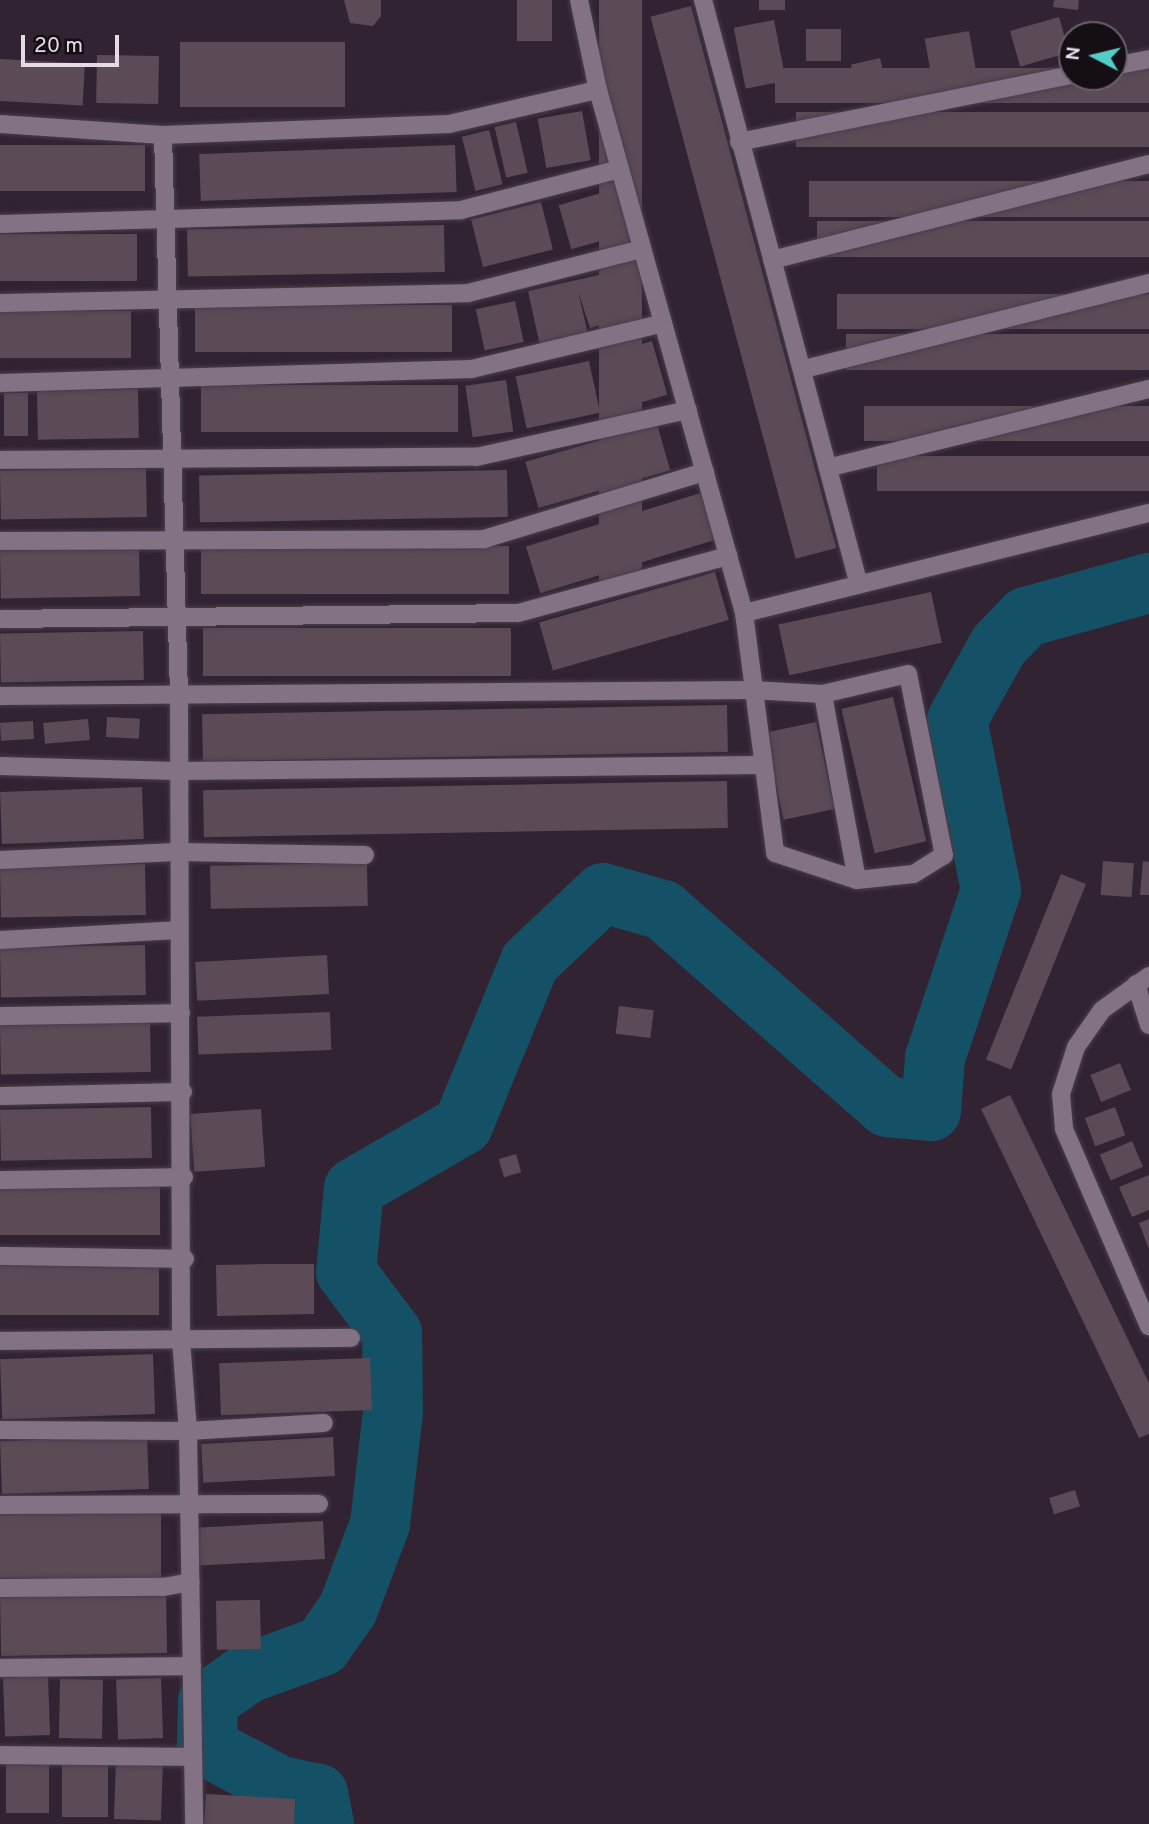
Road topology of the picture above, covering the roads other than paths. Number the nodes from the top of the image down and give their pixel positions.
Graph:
1 (579, 0) edge
2 (703, 0) edge
3 (1149, 59) edge
4 (1128, 63) edge
5 (1058, 78) edge
6 (598, 90) junction
7 (0, 124) edge
8 (163, 135) junction
9 (739, 142) junction
10 (1149, 164) edge
11 (620, 169) junction
12 (165, 220) junction
13 (0, 223) edge
14 (642, 248) junction
15 (772, 260) junction
16 (1149, 283) edge
17 (166, 299) junction
18 (0, 303) edge
19 (663, 323) junction
20 (804, 369) junction
21 (168, 379) junction
22 (0, 383) edge
23 (1149, 389) edge
24 (688, 410) junction
25 (170, 458) junction
26 (0, 460) edge
27 (831, 467) junction
28 (705, 472) junction
29 (1149, 513) edge
30 (171, 537) junction
31 (0, 541) edge
32 (728, 556) junction
33 (859, 585) junction
34 (744, 613) junction
35 (173, 616) junction
36 (0, 619) edge
37 (752, 690) junction
38 (179, 693) junction
39 (823, 694) junction
40 (0, 696) edge
41 (761, 765) junction
42 (0, 766) edge
43 (176, 771) junction
44 (177, 852) junction
45 (365, 855) dead end
46 (0, 860) edge
47 (858, 880) junction
48 (177, 930) junction
49 (0, 940) edge
50 (1142, 980) edge
51 (181, 1013) junction
52 (0, 1016) edge
53 (1149, 1025) edge
54 (183, 1092) junction
55 (0, 1096) edge
56 (184, 1177) junction
57 (0, 1180) edge
58 (0, 1256) edge
59 (185, 1259) junction
60 (1149, 1326) edge
61 (351, 1338) dead end
62 (0, 1340) edge
63 (181, 1340) junction
64 (324, 1423) dead end
65 (0, 1430) edge
66 (188, 1431) junction
67 (319, 1504) dead end
68 (0, 1505) edge
69 (189, 1506) junction
70 (191, 1582) junction
71 (0, 1588) edge
72 (192, 1666) junction
73 (0, 1668) edge
74 (0, 1755) edge
75 (193, 1757) junction
76 (194, 1824) edge

1 - 6 street
2 - 9 street
3 - 4 street
5 - 9 street
6 - 8 street
6 - 11 street
7 - 8 street
8 - 12 street
9 - 15 street
10 - 15 street
11 - 12 street
11 - 14 street
12 - 13 street
12 - 17 street
14 - 17 street
14 - 19 street
15 - 20 street
16 - 20 street
17 - 18 street
17 - 21 street
19 - 21 street
19 - 24 street
20 - 27 street
21 - 22 street
21 - 25 street
23 - 27 street
24 - 25 street
24 - 28 street
25 - 26 street
25 - 30 street
27 - 33 street
28 - 30 street
28 - 32 street
29 - 33 street
30 - 31 street
30 - 35 street
32 - 34 street
32 - 35 street
33 - 34 street
34 - 37 street
35 - 36 street
35 - 38 street
37 - 38 street
37 - 39 street
37 - 41 street
38 - 40 street
38 - 43 street
39 - 47 street
39 - 47 street
41 - 43 street
41 - 47 street
42 - 43 street
43 - 44 street
44 - 45 street
44 - 46 street
44 - 48 street
48 - 49 street
48 - 51 street
50 - 53 street
50 - 60 street
51 - 52 street
51 - 54 street
54 - 55 street
54 - 56 street
56 - 57 street
56 - 59 street
58 - 59 street
59 - 63 street
61 - 63 street
62 - 63 street
63 - 66 street
64 - 66 street
65 - 66 street
66 - 69 street
67 - 69 street
68 - 69 street
69 - 70 street
70 - 71 street
70 - 72 street
72 - 73 street
72 - 75 street
74 - 75 street
75 - 76 street

